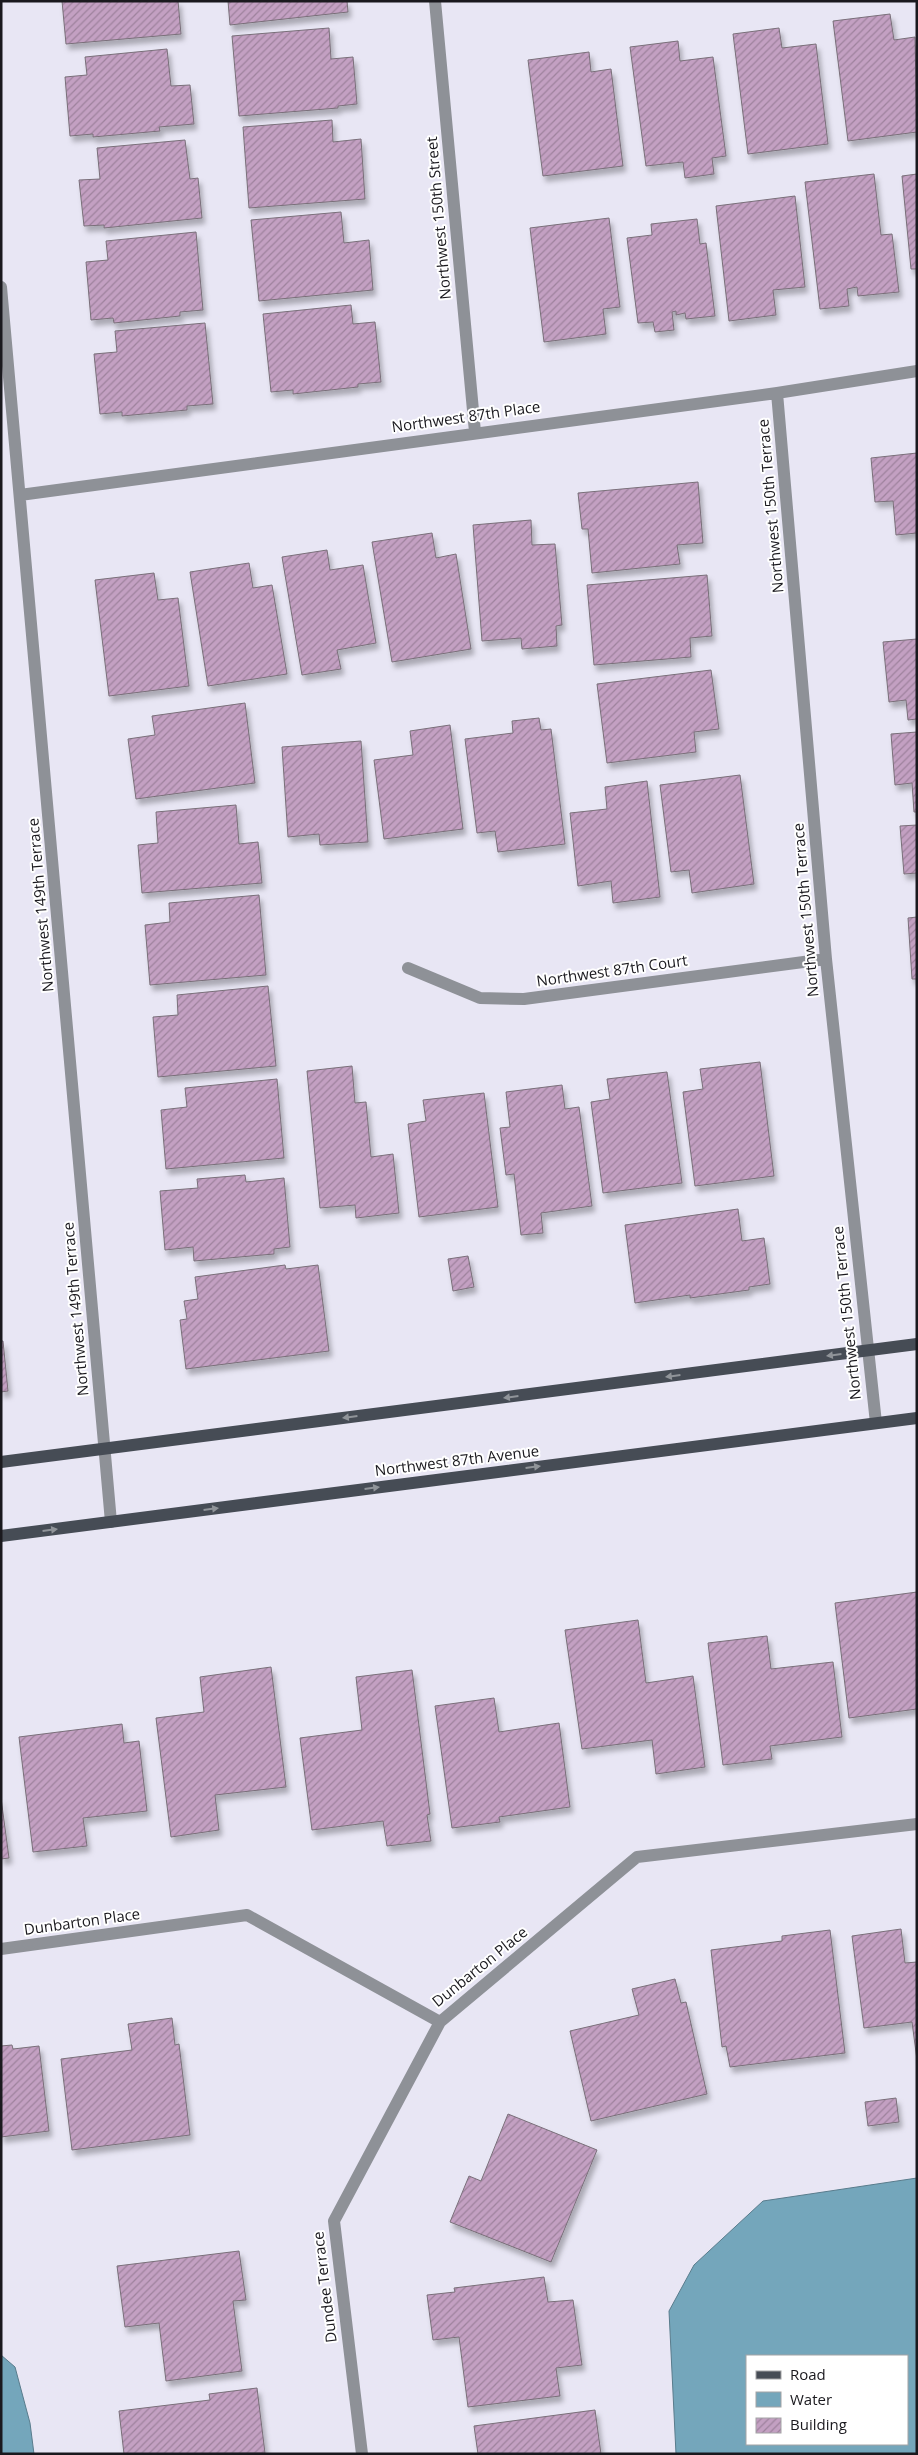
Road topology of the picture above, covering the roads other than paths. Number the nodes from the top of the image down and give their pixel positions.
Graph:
1 (435, 1) edge
2 (1, 287) edge
3 (917, 371) edge
4 (777, 393) junction
5 (475, 432) junction
6 (20, 495) junction
7 (826, 959) junction
8 (408, 968) dead end
9 (917, 1344) edge
10 (868, 1350) junction
11 (917, 1418) edge
12 (876, 1423) junction
13 (105, 1449) junction
14 (1, 1462) edge
15 (112, 1522) junction
16 (1, 1536) edge
17 (917, 1824) edge
18 (1, 1949) edge
19 (440, 2022) junction
20 (362, 2454) edge

1 - 5 street, Northwest 150th Street
2 - 6 street, Northwest 149th Terrace
3 - 4 street, Northwest 87th Place
4 - 5 street, Northwest 87th Place
4 - 7 street, Northwest 150th Terrace
5 - 6 street, Northwest 87th Place
6 - 13 street, Northwest 149th Terrace
7 - 8 street, Northwest 87th Court
7 - 10 street, Northwest 150th Terrace
9 - 10 main road
10 - 12 street, Northwest 150th Terrace
10 -> 13 main road
11 - 12 main road, Northwest 87th Avenue
15 -> 12 main road, Northwest 87th Avenue
13 - 14 main road
13 - 15 street, Northwest 149th Terrace
16 -> 15 main road, Northwest 87th Avenue
17 - 19 street, Dunbarton Place
18 - 19 street, Dunbarton Place
19 - 20 street, Dundee Terrace

